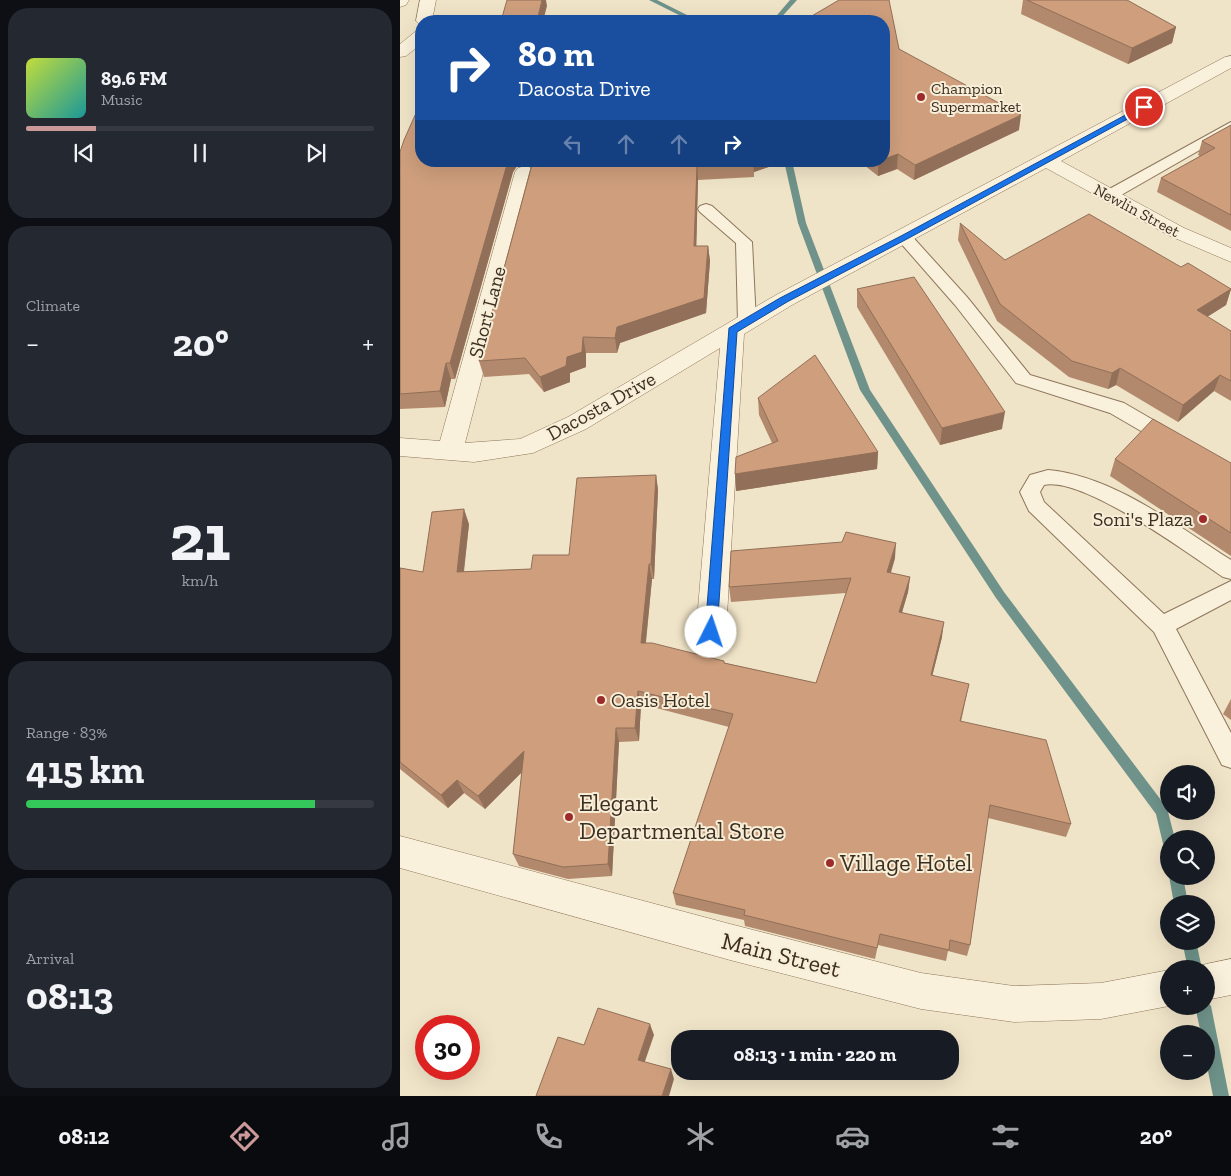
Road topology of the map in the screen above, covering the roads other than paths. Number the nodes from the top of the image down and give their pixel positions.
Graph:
1 (428, 0) edge
2 (425, 15) edge
3 (415, 41) edge
4 (400, 52) edge
5 (1231, 61) edge
6 (1231, 126) edge
7 (1045, 160) junction
8 (525, 172) dead end
9 (1110, 195) junction
10 (706, 209) dead end
11 (904, 238) junction
12 (1231, 256) edge
13 (740, 326) junction
14 (400, 447) edge
15 (1190, 451) edge
16 (450, 452) junction
17 (1231, 571) edge
18 (1231, 590) edge
19 (1162, 626) junction
20 (711, 632) dead end
21 (1231, 757) edge
22 (400, 852) edge
23 (1231, 977) edge
24 (1215, 980) edge
25 (1160, 990) edge

1 - 2 street
3 - 4 street
5 - 7 street
6 - 9 lane
7 - 9 street, Newlin Street
7 - 11 street
8 - 16 street, Short Lane
9 - 12 street, Newlin Street
10 - 13 lane
11 - 13 street, Dacosta Drive
11 - 15 lane
13 - 16 street, Dacosta Drive
13 - 20 street
14 - 16 street, Dacosta Drive
17 - 19 lane
18 - 19 lane
19 - 21 lane
22 - 25 street, Main Street
23 - 24 street

